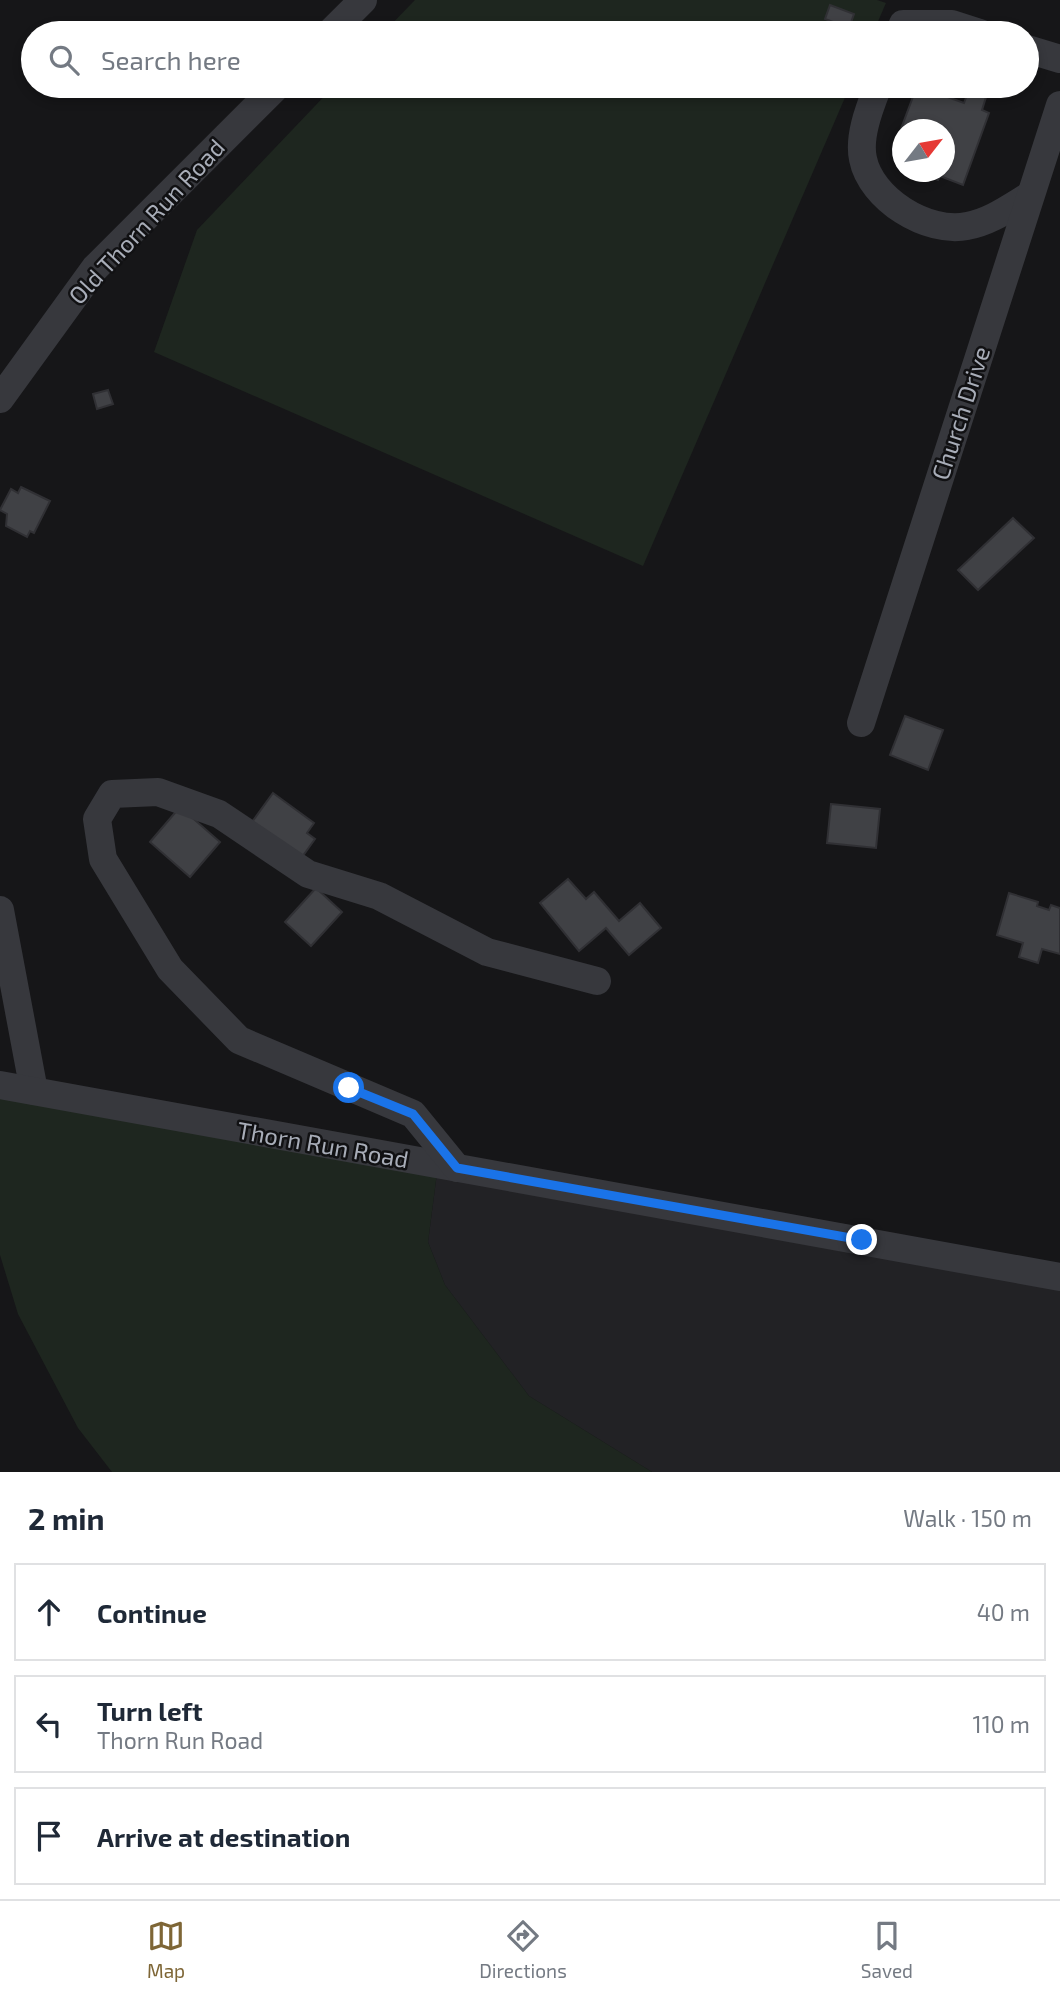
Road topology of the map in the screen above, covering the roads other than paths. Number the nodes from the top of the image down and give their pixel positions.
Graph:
1 (363, 0) edge
2 (342, 21) edge
3 (1039, 52) edge
4 (1060, 59) edge
5 (265, 98) edge
6 (874, 98) edge
7 (1060, 105) edge
8 (1029, 196) junction
9 (0, 399) edge
10 (861, 723) dead end
11 (0, 910) edge
12 (597, 981) dead end
13 (0, 1085) edge
14 (34, 1091) junction
15 (457, 1168) junction
16 (1060, 1277) edge

1 - 2 street
3 - 4 street
5 - 9 street, Old Thorn Run Road
6 - 8 street
7 - 8 street, Church Drive
8 - 10 street, Church Drive
11 - 14 street
12 - 15 street
13 - 14 street, Thorn Run Road
14 - 15 street, Thorn Run Road
15 - 16 street, Thorn Run Road

